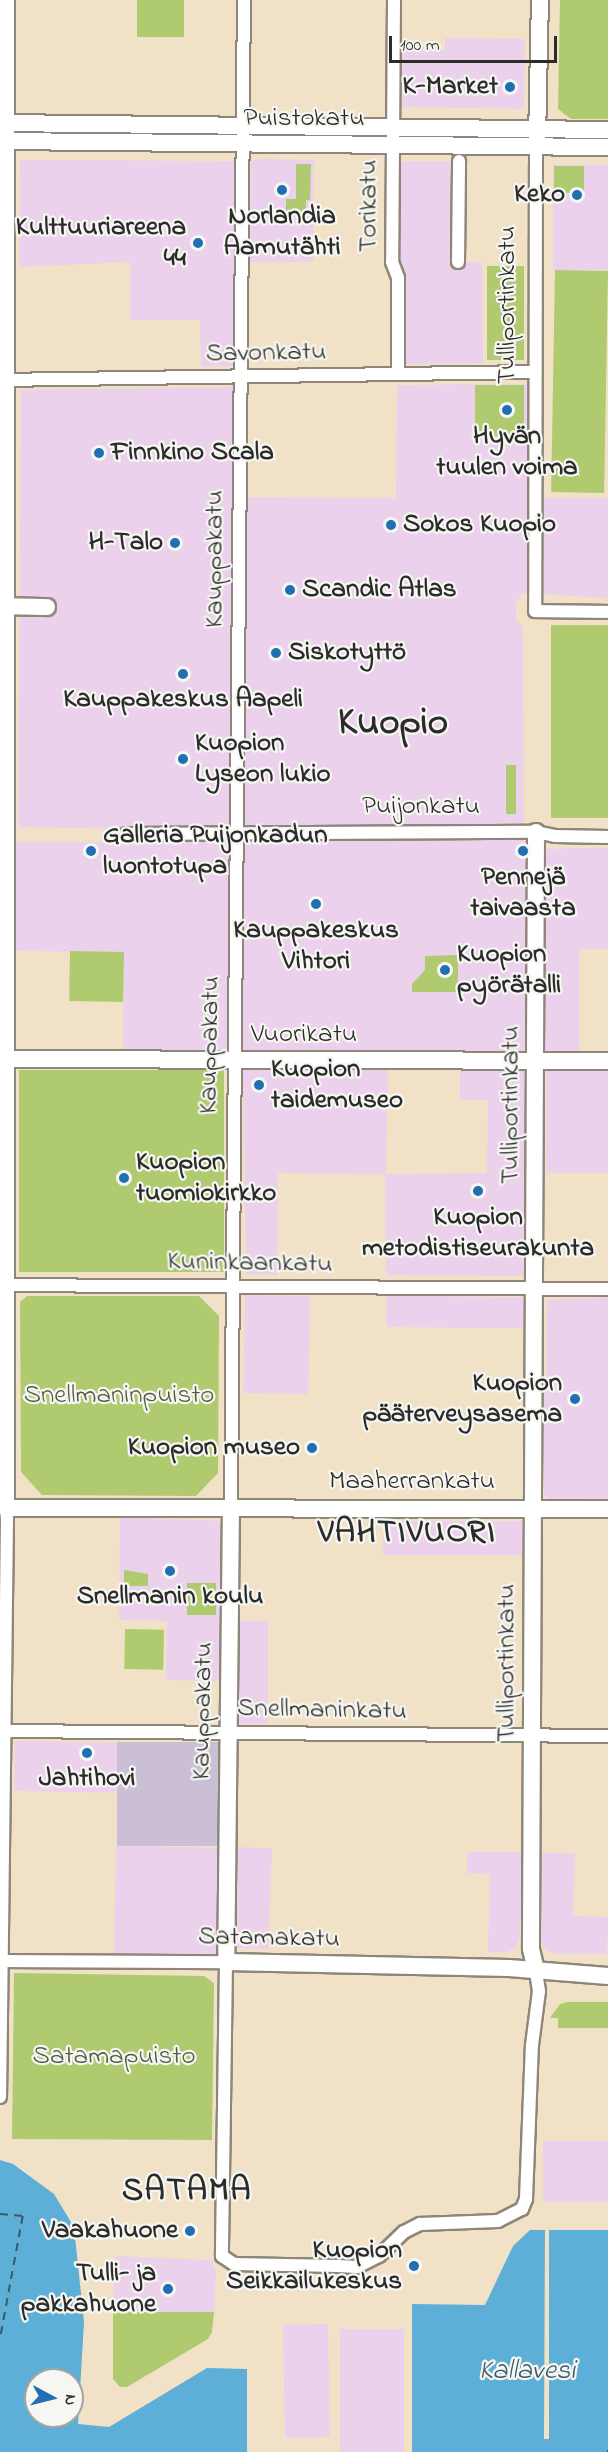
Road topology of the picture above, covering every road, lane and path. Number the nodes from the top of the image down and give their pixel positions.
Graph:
1 (6, 0) edge
2 (244, 0) edge
3 (394, 0) edge
4 (540, 0) edge
5 (4, 123) edge
6 (244, 124) junction
7 (393, 125) junction
8 (539, 129) junction
9 (608, 130) edge
10 (4, 141) edge
11 (243, 144) junction
12 (392, 144) junction
13 (536, 147) junction
14 (608, 147) edge
15 (459, 160) dead end
16 (458, 262) dead end
17 (534, 372) junction
18 (398, 374) junction
19 (241, 377) junction
20 (4, 380) edge
21 (3, 607) edge
22 (47, 607) dead end
23 (608, 612) edge
24 (536, 832) junction
25 (3, 833) edge
26 (126, 834) dead end
27 (238, 834) junction
28 (608, 837) edge
29 (235, 1055) junction
30 (4, 1059) edge
31 (537, 1061) junction
32 (608, 1061) edge
33 (3, 1285) edge
34 (233, 1287) junction
35 (535, 1289) junction
36 (608, 1289) edge
37 (231, 1506) junction
38 (3, 1508) edge
39 (534, 1508) junction
40 (608, 1509) edge
41 (3, 1731) edge
42 (228, 1733) junction
43 (532, 1736) junction
44 (608, 1736) edge
45 (1, 1961) edge
46 (226, 1962) junction
47 (536, 1971) junction
48 (608, 1976) edge
49 (0, 2097) edge
50 (525, 2205) joint

1 - 5 main road
2 - 6 street, Kauppakatu
3 - 7 street, Torikatu
4 - 8 main road, Tulliportinkatu
5 - 6 main road, Puistokatu
5 - 10 main road
6 - 7 main road, Puistokatu
6 - 11 street, Kauppakatu
7 - 8 main road, Puistokatu
7 - 12 street, Torikatu
8 - 9 main road, Puistokatu
8 - 13 main road, Tulliportinkatu
10 - 11 main road, Puistokatu
10 - 20 main road
11 - 12 main road, Puistokatu
11 - 19 street, Kauppakatu
12 - 13 main road, Puistokatu
12 - 18 street, Torikatu
13 - 14 main road, Puistokatu
13 - 17 street, Tulliportinkatu
15 - 16 street
17 - 18 street, Savonkatu
17 - 23 street, Tulliportinkatu
18 - 19 street, Savonkatu
19 - 20 street, Savonkatu
19 - 27 street, Kauppakatu
20 - 21 main road
21 - 22 main road
21 - 25 main road
24 - 27 street, Puijonkatu
24 - 28 street, Puijonkatu
24 - 31 main road, Tulliportinkatu
25 - 30 main road
26 - 27 street, Puijonkatu
27 - 29 street, Kauppakatu
29 - 30 main road, Vuorikatu
29 - 31 main road, Vuorikatu
29 - 34 street, Kauppakatu
30 - 33 main road
31 - 32 main road, Vuorikatu
31 - 35 main road, Tulliportinkatu
33 - 34 street, Kuninkaankatu
33 - 38 main road
34 - 35 street, Kuninkaankatu
34 - 37 street, Kauppakatu
35 - 36 street, Kuninkaankatu
35 - 39 main road, Tulliportinkatu
37 - 38 main road, Maaherrankatu
37 - 39 main road, Maaherrankatu
37 - 42 main road, Kauppakatu
38 - 41 street
39 - 40 main road, Maaherrankatu
39 - 43 main road, Tulliportinkatu
41 - 42 street, Snellmaninkatu
41 - 45 street
42 - 43 street, Snellmaninkatu
42 - 46 main road, Kauppakatu
43 - 44 street, Snellmaninkatu
43 - 47 main road, Tulliportinkatu
45 - 46 street, Satamakatu
45 - 49 street
46 - 47 main road, Satamakatu
46 - 50 street, Kauppakatu
47 - 48 main road, Satamakatu
47 - 50 street, Tulliportinkatu

